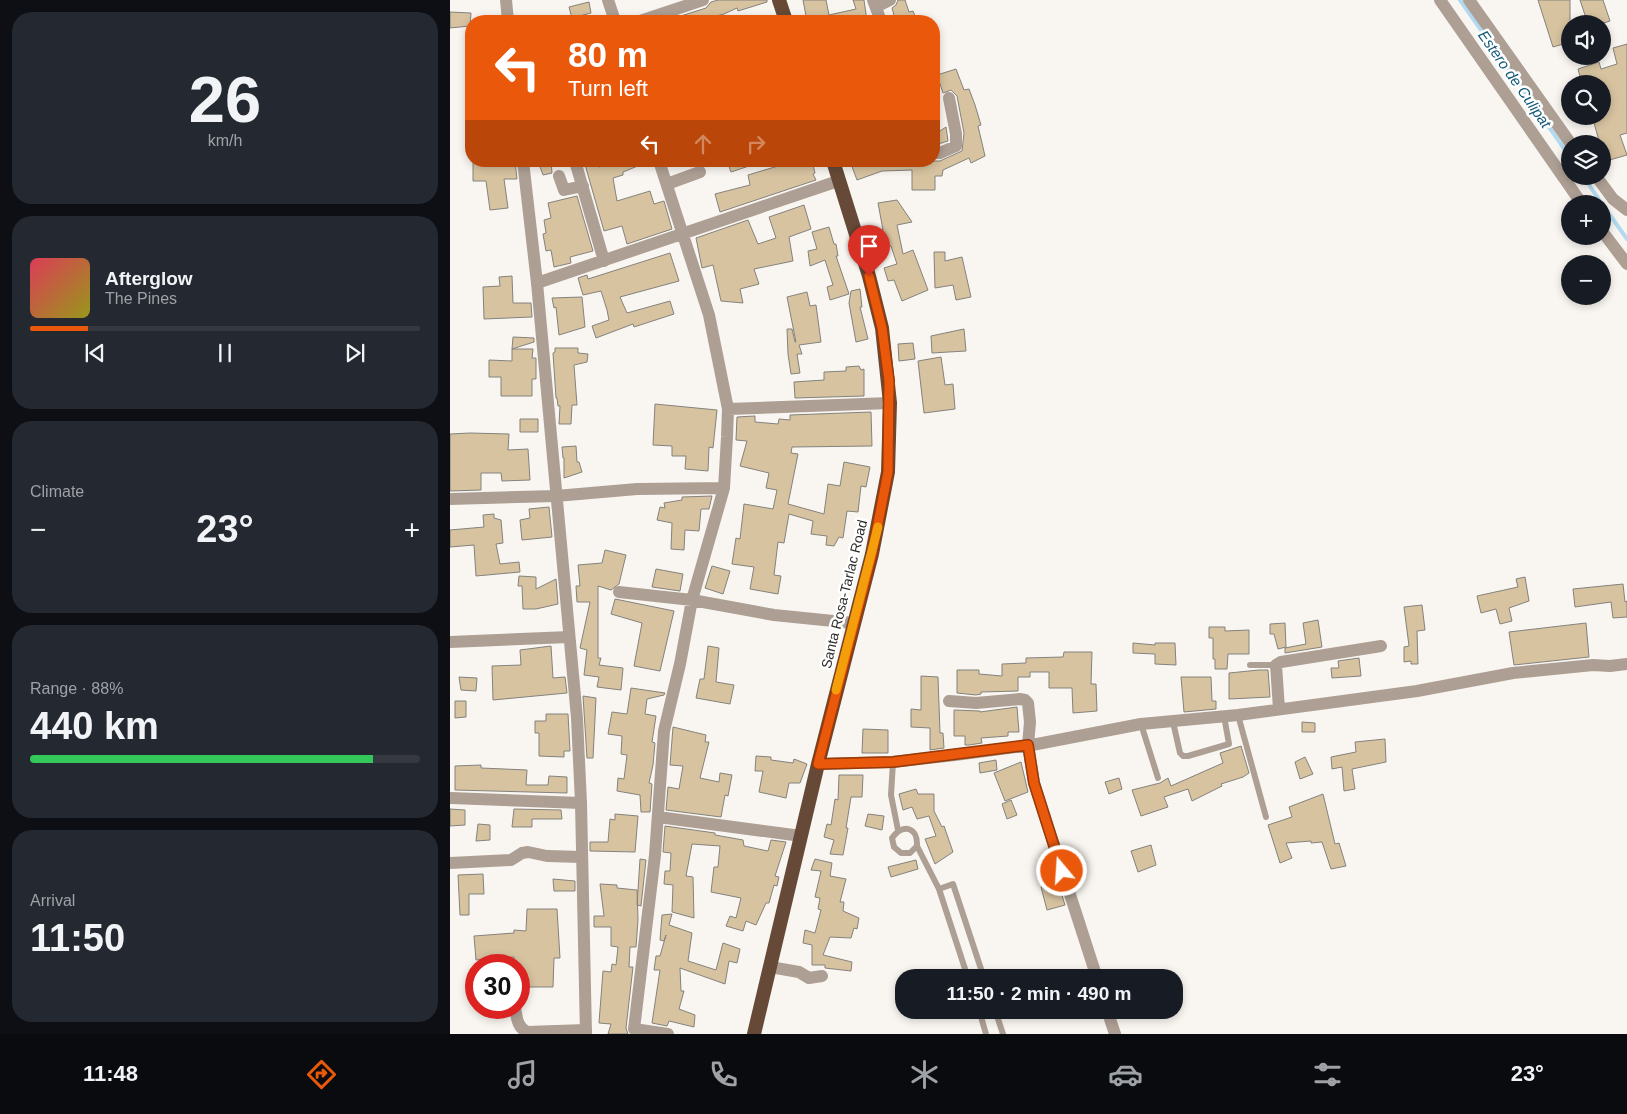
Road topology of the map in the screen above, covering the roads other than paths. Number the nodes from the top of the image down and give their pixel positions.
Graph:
1 (506, 0) edge
2 (608, 0) edge
3 (703, 0) edge
4 (779, 0) edge
5 (890, 0) edge
6 (1440, 0) edge
7 (1469, 0) edge
8 (874, 3) edge
9 (507, 15) edge
10 (612, 15) edge
11 (658, 15) edge
12 (784, 15) edge
13 (879, 15) edge
14 (949, 98) dead end
15 (1565, 135) edge
16 (940, 152) edge
17 (524, 167) edge
18 (578, 167) edge
19 (661, 167) edge
20 (834, 167) edge
21 (700, 172) dead end
22 (559, 176) dead end
23 (838, 181) junction
24 (667, 184) junction
25 (1603, 185) edge
26 (583, 186) junction
27 (1576, 195) edge
28 (1627, 210) edge
29 (684, 234) junction
30 (1611, 243) edge
31 (604, 261) junction
32 (1627, 264) edge
33 (536, 283) junction
34 (890, 403) junction
35 (728, 409) junction
36 (724, 488) junction
37 (556, 496) junction
38 (450, 499) edge
39 (619, 592) dead end
40 (692, 600) junction
41 (853, 623) junction
42 (569, 637) junction
43 (450, 642) edge
44 (1381, 646) dead end
45 (1627, 664) edge
46 (1250, 665) dead end
47 (1276, 665) junction
48 (949, 701) dead end
49 (1279, 709) junction
50 (1238, 715) junction
51 (1224, 716) junction
52 (1174, 722) junction
53 (1141, 724) junction
54 (1028, 745) junction
55 (893, 762) junction
56 (818, 764) junction
57 (1158, 778) dead end
58 (451, 798) edge
59 (581, 803) junction
60 (1266, 816) dead end
61 (658, 817) junction
62 (898, 830) junction
63 (801, 836) junction
64 (917, 846) junction
65 (582, 857) junction
66 (450, 864) edge
67 (939, 889) junction
68 (770, 967) junction
69 (965, 969) edge
70 (981, 969) edge
71 (1094, 969) edge
72 (822, 976) dead end
73 (517, 1019) edge
74 (981, 1019) edge
75 (998, 1019) edge
76 (1110, 1019) edge
77 (586, 1032) edge
78 (668, 1034) edge
79 (754, 1034) edge
80 (986, 1034) edge
81 (1003, 1034) edge
82 (1115, 1034) edge

1 - 9 street
2 - 10 street
3 - 11 street
4 - 12 highway
5 - 8 street
6 - 27 street
7 - 15 street
8 - 13 street
14 - 16 street
17 - 33 street
18 - 26 street
19 - 24 street
20 - 23 highway, Santa Rosa-Tarlac Road
21 - 24 street
22 - 26 street
23 - 29 street
23 - 34 highway, Santa Rosa-Tarlac Road
24 - 29 street
25 - 28 street
26 - 31 street
29 - 31 street
29 - 35 street
30 - 32 street
31 - 33 street
33 - 37 street
34 - 35 street
34 - 41 highway, Santa Rosa-Tarlac Road
35 - 36 street
36 - 37 street
36 - 40 street
37 - 38 street
37 - 42 street
39 - 40 street
40 - 41 street
40 - 61 street
41 - 56 highway, Santa Rosa-Tarlac Road
42 - 43 street
42 - 59 street
44 - 47 street
45 - 49 street
46 - 47 lane
47 - 49 street
48 - 54 street
49 - 50 street
50 - 51 street
50 - 60 lane
51 - 52 street
51 - 52 lane
52 - 53 street
53 - 54 street
53 - 57 lane
54 - 55 street
54 - 71 street
55 - 56 street
55 - 62 lane
56 - 63 highway, Santa Rosa-Tarlac Road
58 - 59 street
59 - 65 street
61 - 63 street
61 - 78 street
62 - 64 lane
62 - 64 lane
63 - 68 highway, Santa Rosa-Tarlac Road
64 - 67 lane
65 - 66 street
65 - 77 street
67 - 69 lane
67 - 70 lane
68 - 72 street
68 - 79 highway, Santa Rosa-Tarlac Road
73 - 77 street
74 - 80 lane
75 - 81 lane
76 - 82 street

